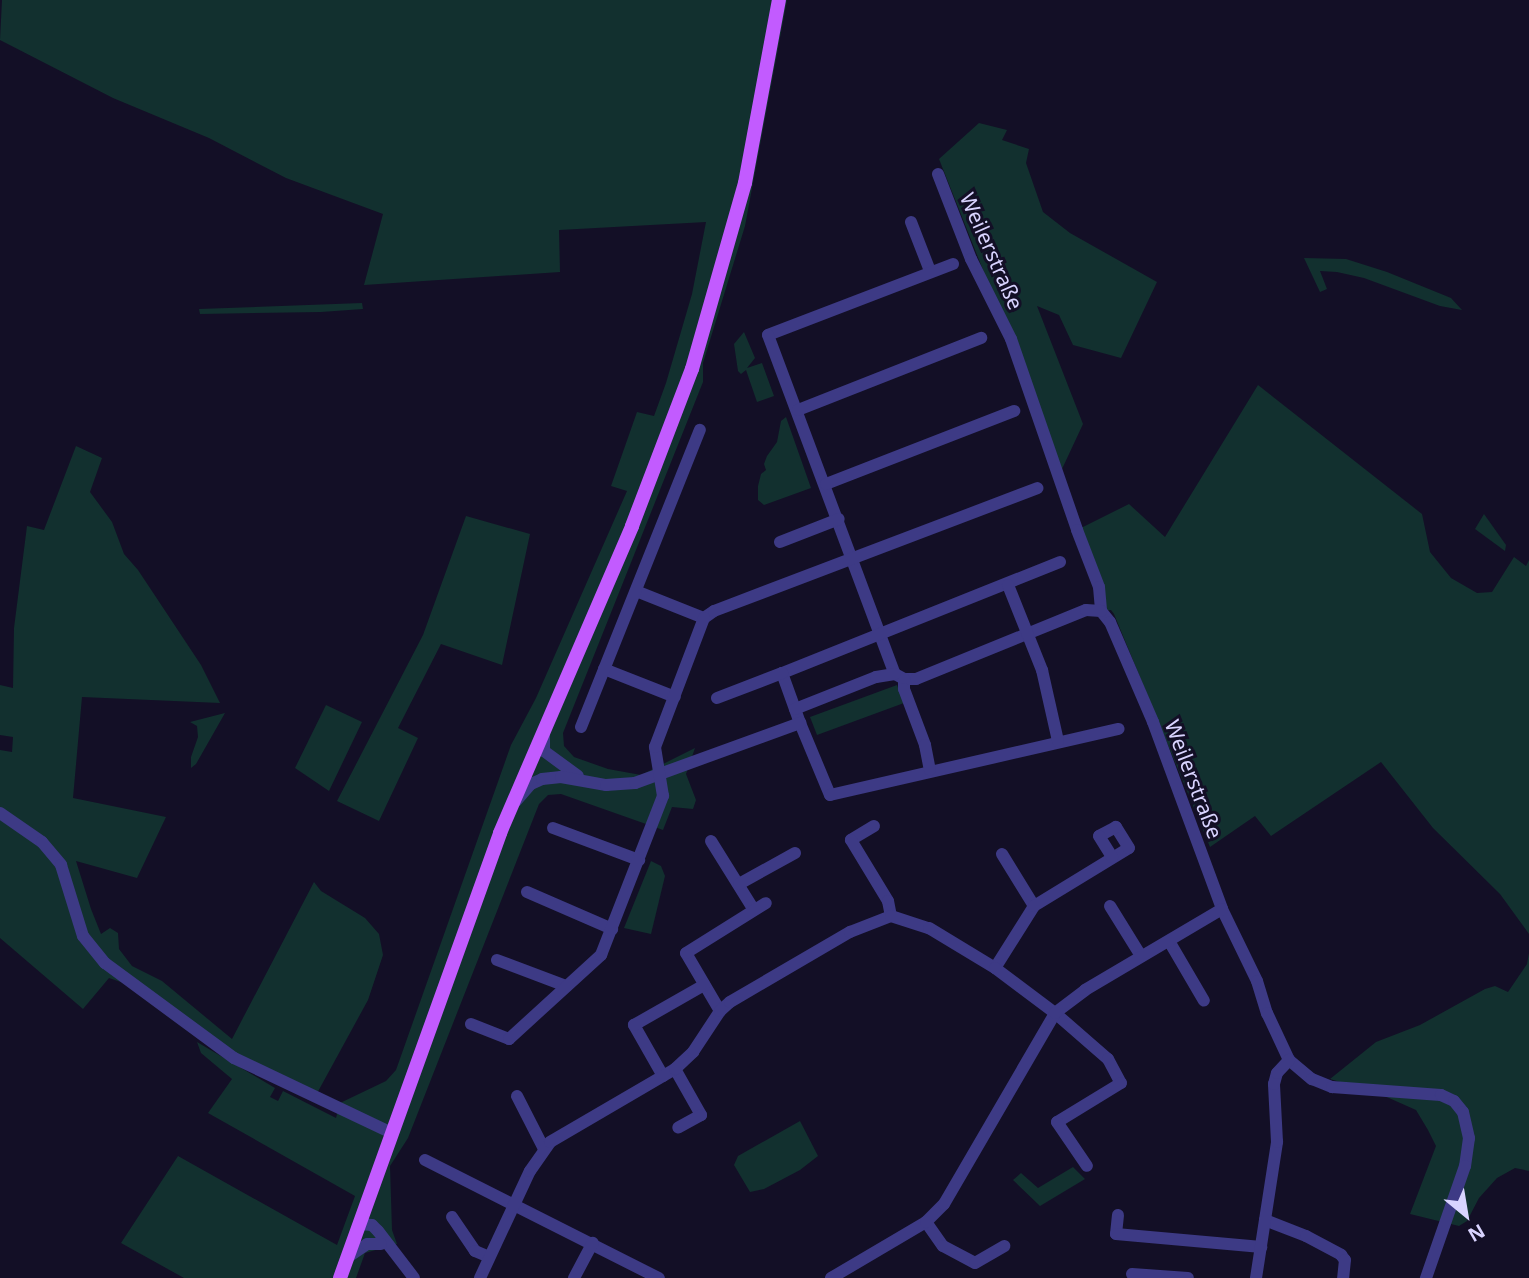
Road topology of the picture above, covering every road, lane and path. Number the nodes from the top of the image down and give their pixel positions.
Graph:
1 (779, 0) edge
2 (938, 174) dead end
3 (911, 222) dead end
4 (953, 264) dead end
5 (930, 271) junction
6 (981, 338) dead end
7 (798, 410) junction
8 (1014, 411) dead end
9 (700, 430) dead end
10 (825, 484) junction
11 (1037, 488) dead end
12 (839, 519) junction
13 (780, 542) dead end
14 (854, 558) junction
15 (1060, 562) dead end
16 (1008, 585) junction
17 (636, 591) junction
18 (1101, 611) junction
19 (704, 618) junction
20 (1028, 633) junction
21 (882, 635) junction
22 (604, 669) junction
23 (782, 673) junction
24 (900, 676) junction
25 (675, 697) junction
26 (717, 698) dead end
27 (795, 709) junction
28 (547, 720) junction
29 (800, 723) junction
30 (580, 727) dead end
31 (1119, 729) dead end
32 (1058, 741) junction
33 (530, 760) junction
34 (930, 770) junction
35 (555, 771) junction
36 (660, 774) junction
37 (509, 811) junction
38 (0, 813) edge
39 (874, 826) dead end
40 (552, 828) dead end
41 (711, 841) dead end
42 (795, 853) dead end
43 (1002, 854) dead end
44 (1112, 858) dead end
45 (639, 860) junction
46 (739, 884) junction
47 (527, 892) dead end
48 (766, 903) dead end
49 (1034, 906) junction
50 (1110, 906) dead end
51 (1222, 909) junction
52 (754, 910) junction
53 (891, 916) junction
54 (612, 929) junction
55 (1169, 941) junction
56 (1141, 956) junction
57 (497, 960) dead end
58 (995, 968) junction
59 (704, 985) junction
60 (566, 986) junction
61 (1204, 1001) dead end
62 (720, 1011) junction
63 (1055, 1013) junction
64 (471, 1024) dead end
65 (1289, 1060) junction
66 (675, 1069) junction
67 (663, 1076) junction
68 (517, 1096) dead end
69 (678, 1128) dead end
70 (392, 1133) junction
71 (544, 1149) junction
72 (425, 1160) dead end
73 (1087, 1166) dead end
74 (368, 1202) junction
75 (513, 1205) junction
76 (1118, 1215) dead end
77 (452, 1217) dead end
78 (1265, 1220) junction
79 (926, 1223) junction
80 (360, 1225) junction
81 (380, 1238) junction
82 (593, 1243) junction
83 (1004, 1246) dead end
84 (1261, 1247) junction
85 (487, 1256) junction
86 (348, 1257) junction
87 (411, 1273) edge
88 (1132, 1274) dead end
89 (840, 1276) edge
90 (340, 1278) edge
91 (421, 1278) edge
92 (480, 1278) edge
93 (574, 1278) edge
94 (659, 1278) edge
95 (1188, 1278) edge
96 (1256, 1278) edge
97 (1343, 1278) edge
98 (1426, 1278) edge

1 - 28 main road
2 - 18 street, Weilerstraße
3 - 5 street
4 - 5 street
5 - 7 street
6 - 7 street
7 - 10 street
8 - 10 street
9 - 17 street
10 - 12 street
11 - 14 street
12 - 13 street
12 - 14 street
14 - 19 street
14 - 21 street
15 - 16 street
16 - 20 street
16 - 21 street
17 - 19 street
17 - 22 street
18 - 20 street
18 - 51 street, Weilerstraße
19 - 25 street
20 - 24 street
20 - 32 street
21 - 23 street
21 - 24 street
22 - 25 street
22 - 30 street
23 - 26 street
23 - 27 street
24 - 27 street
24 - 34 street
25 - 36 street
27 - 29 street
28 - 33 main road
28 - 35 street
29 - 34 street
29 - 36 street
31 - 32 street
32 - 34 street
33 - 35 street
33 - 37 main road
35 - 36 street
35 - 37 street
36 - 45 street
37 - 70 main road
38 - 70 street
39 - 53 street
40 - 45 street
41 - 46 street
42 - 46 street
43 - 49 street
44 - 49 street
45 - 54 street
46 - 52 street
47 - 54 street
48 - 52 street
49 - 58 street
50 - 56 street
51 - 55 street
51 - 65 street, Weilerstraße
52 - 59 street
53 - 58 street
53 - 62 street
54 - 60 street
55 - 56 street
55 - 61 street
56 - 63 street
57 - 60 street
58 - 63 street
59 - 62 street
59 - 67 street
60 - 64 street
62 - 66 street
63 - 73 street
63 - 79 street
65 - 78 street
65 - 98 street, Weilerstraße
66 - 67 street
66 - 69 street
67 - 71 street
68 - 71 street
70 - 74 main road
71 - 75 street
72 - 75 street
74 - 80 main road
74 - 81 street
75 - 82 street
75 - 85 street
76 - 84 street
77 - 85 street
78 - 84 street
78 - 97 street
79 - 83 street
79 - 89 street
80 - 81 street
80 - 86 main road
81 - 86 street
81 - 87 street
82 - 93 street
82 - 94 street
84 - 96 street
85 - 92 street
86 - 90 main road
87 - 91 street
88 - 95 street

